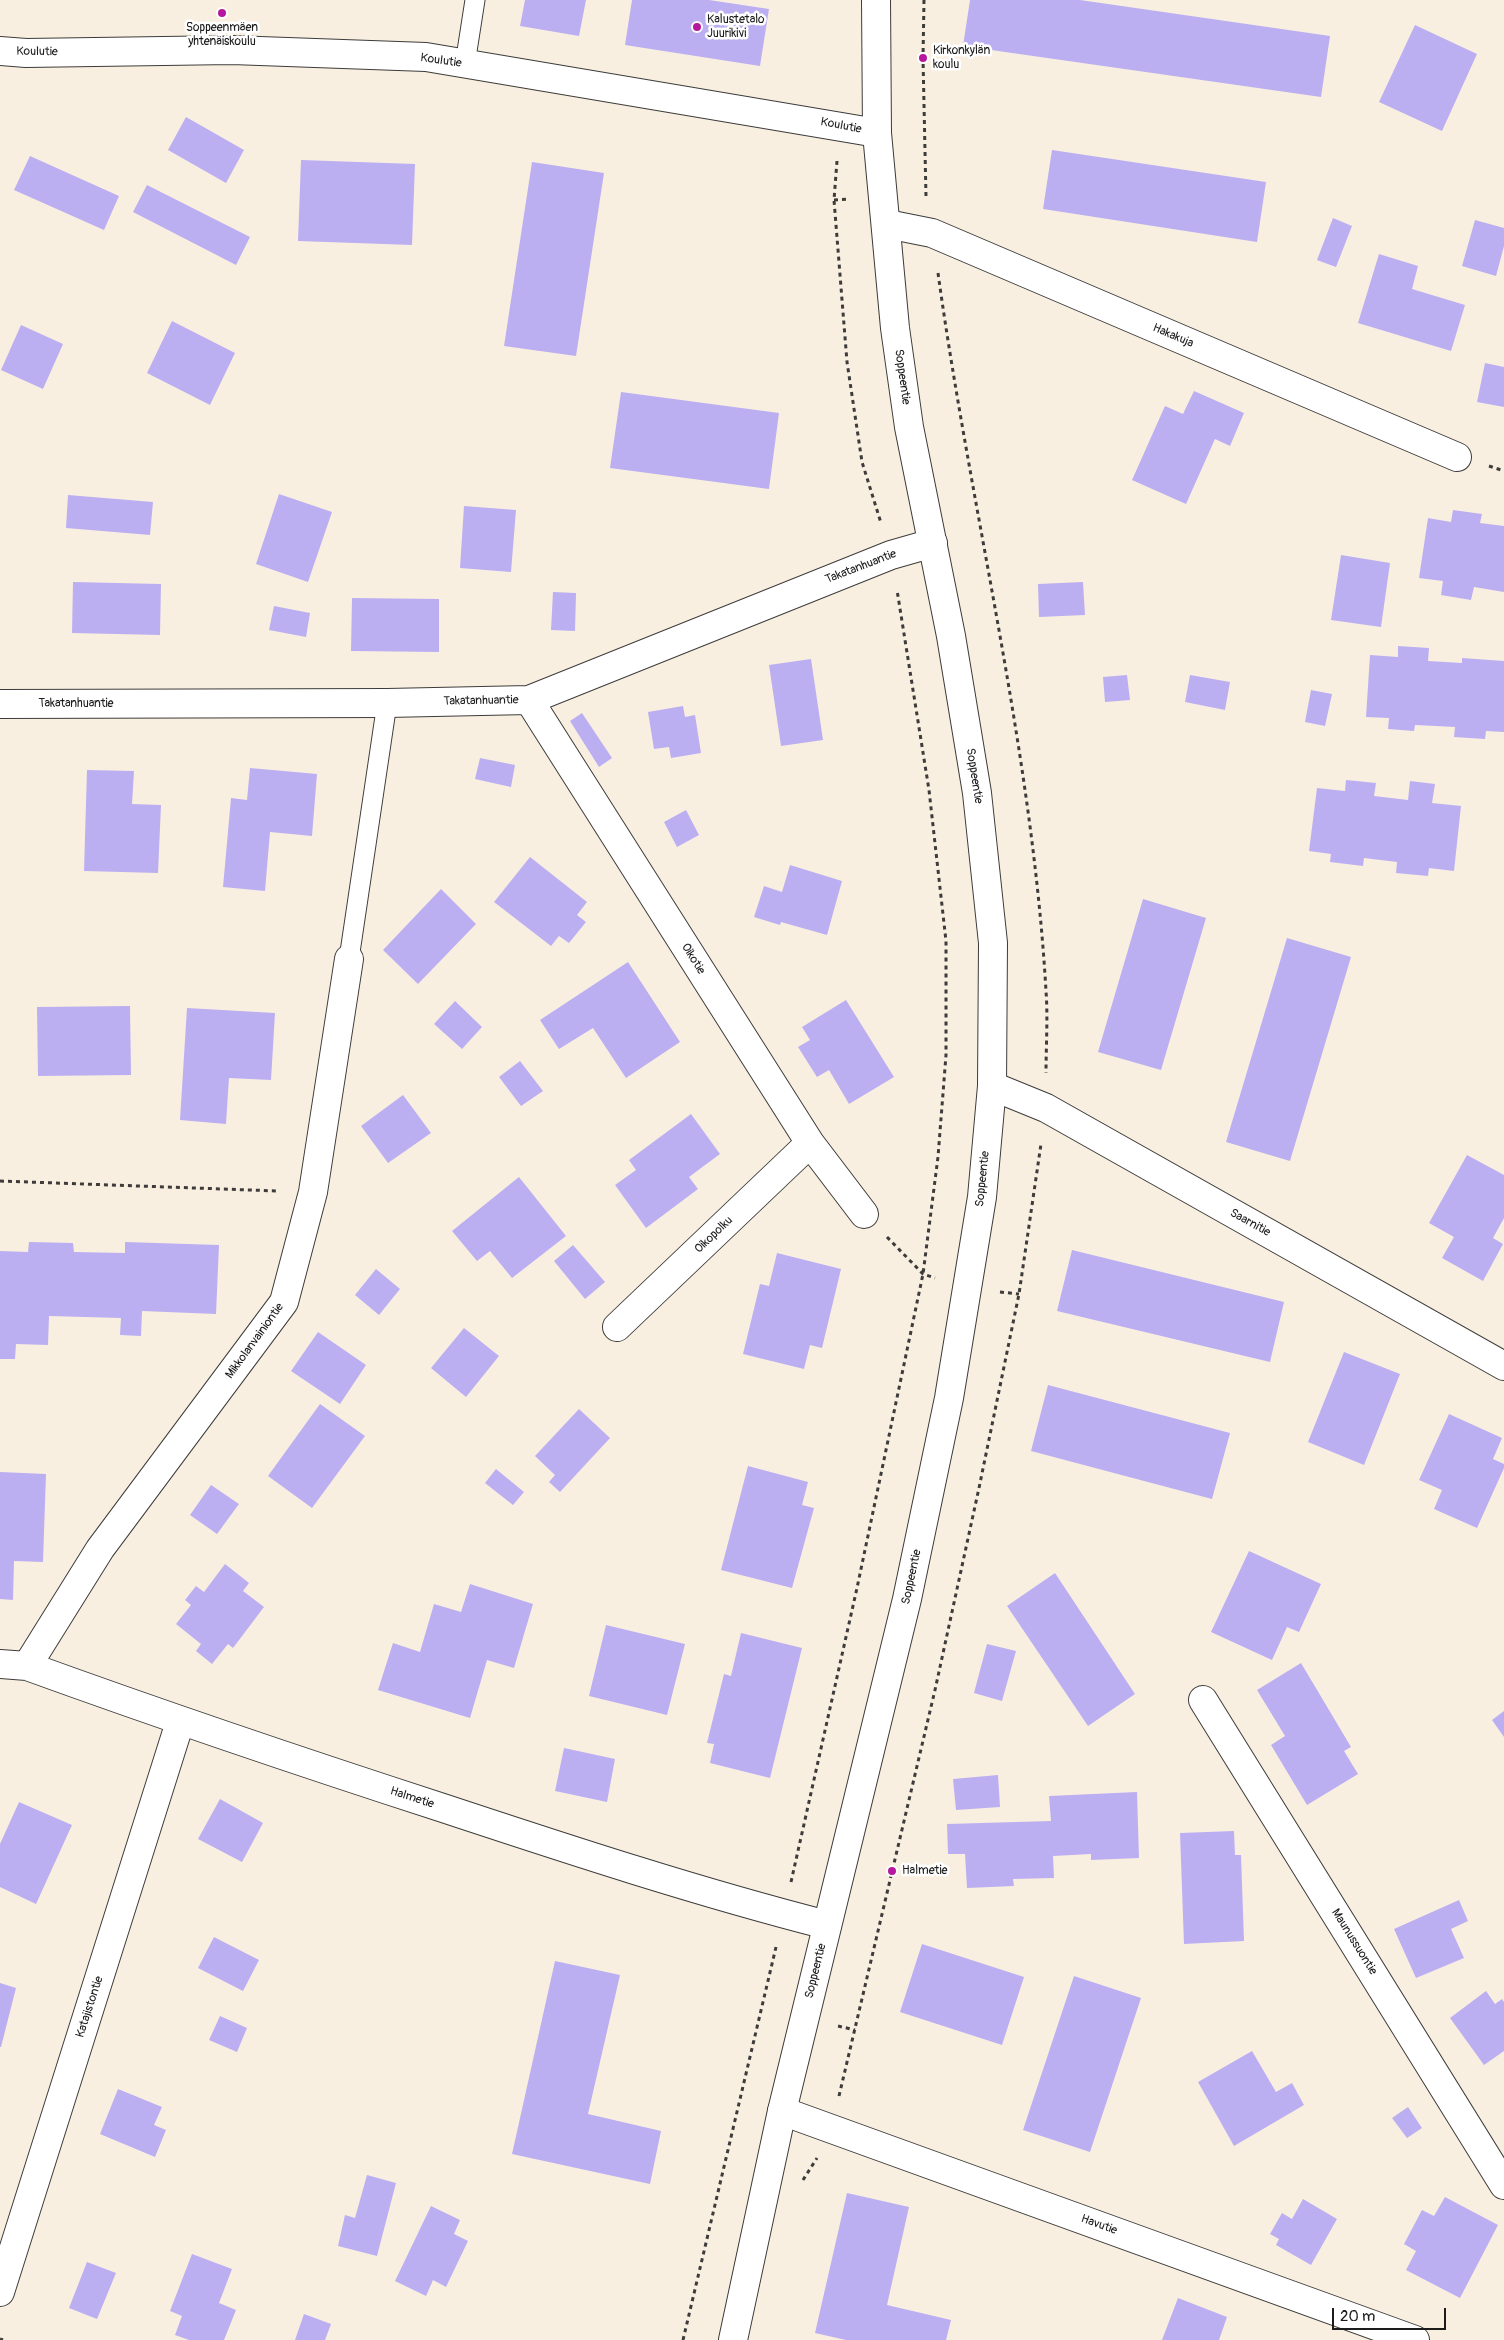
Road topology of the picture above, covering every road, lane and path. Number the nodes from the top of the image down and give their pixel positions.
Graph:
1 (475, 0) edge
2 (876, 0) edge
3 (0, 51) edge
4 (465, 64) junction
5 (877, 133) junction
6 (887, 224) junction
7 (1457, 457) dead end
8 (933, 543) junction
9 (529, 700) junction
10 (387, 703) junction
11 (0, 704) edge
12 (349, 958) joint
13 (992, 1086) junction
14 (810, 1143) junction
15 (0, 1181) edge
16 (313, 1192) junction
17 (864, 1214) joint
18 (923, 1274) dead end
19 (617, 1327) dead end
20 (1504, 1366) edge
21 (0, 1664) edge
22 (27, 1666) junction
23 (1203, 1700) dead end
24 (180, 1722) junction
25 (828, 1925) junction
26 (782, 2111) junction
27 (1500, 2168) edge
28 (0, 2292) edge
29 (733, 2340) edge
30 (1415, 2340) edge

1 - 4 lane
2 - 5 street, Soppeentie
3 - 4 street, Koulutie
4 - 5 street, Koulutie
5 - 6 street, Soppeentie
6 - 7 street, Hakakuja
6 - 8 street, Soppeentie
8 - 9 street, Takatanhuantie
8 - 13 street, Soppeentie
9 - 10 street, Takatanhuantie
9 - 14 street, Oikotie
10 - 11 street, Takatanhuantie
10 - 12 lane
12 - 16 street, Mikkolanvainiontie
13 - 20 street, Saarnitie
13 - 25 street, Soppeentie
14 - 17 street, Oikotie
14 - 19 street, Oikopolku
15 - 16 path
16 - 22 street, Mikkolanvainiontie
17 - 18 path
21 - 22 street, Halmetie
22 - 24 street, Halmetie
23 - 27 street, Maunussuontie
24 - 25 street, Halmetie
24 - 28 street, Katajistontie
25 - 26 street, Soppeentie
26 - 29 street, Soppeentie
26 - 30 street, Havutie

